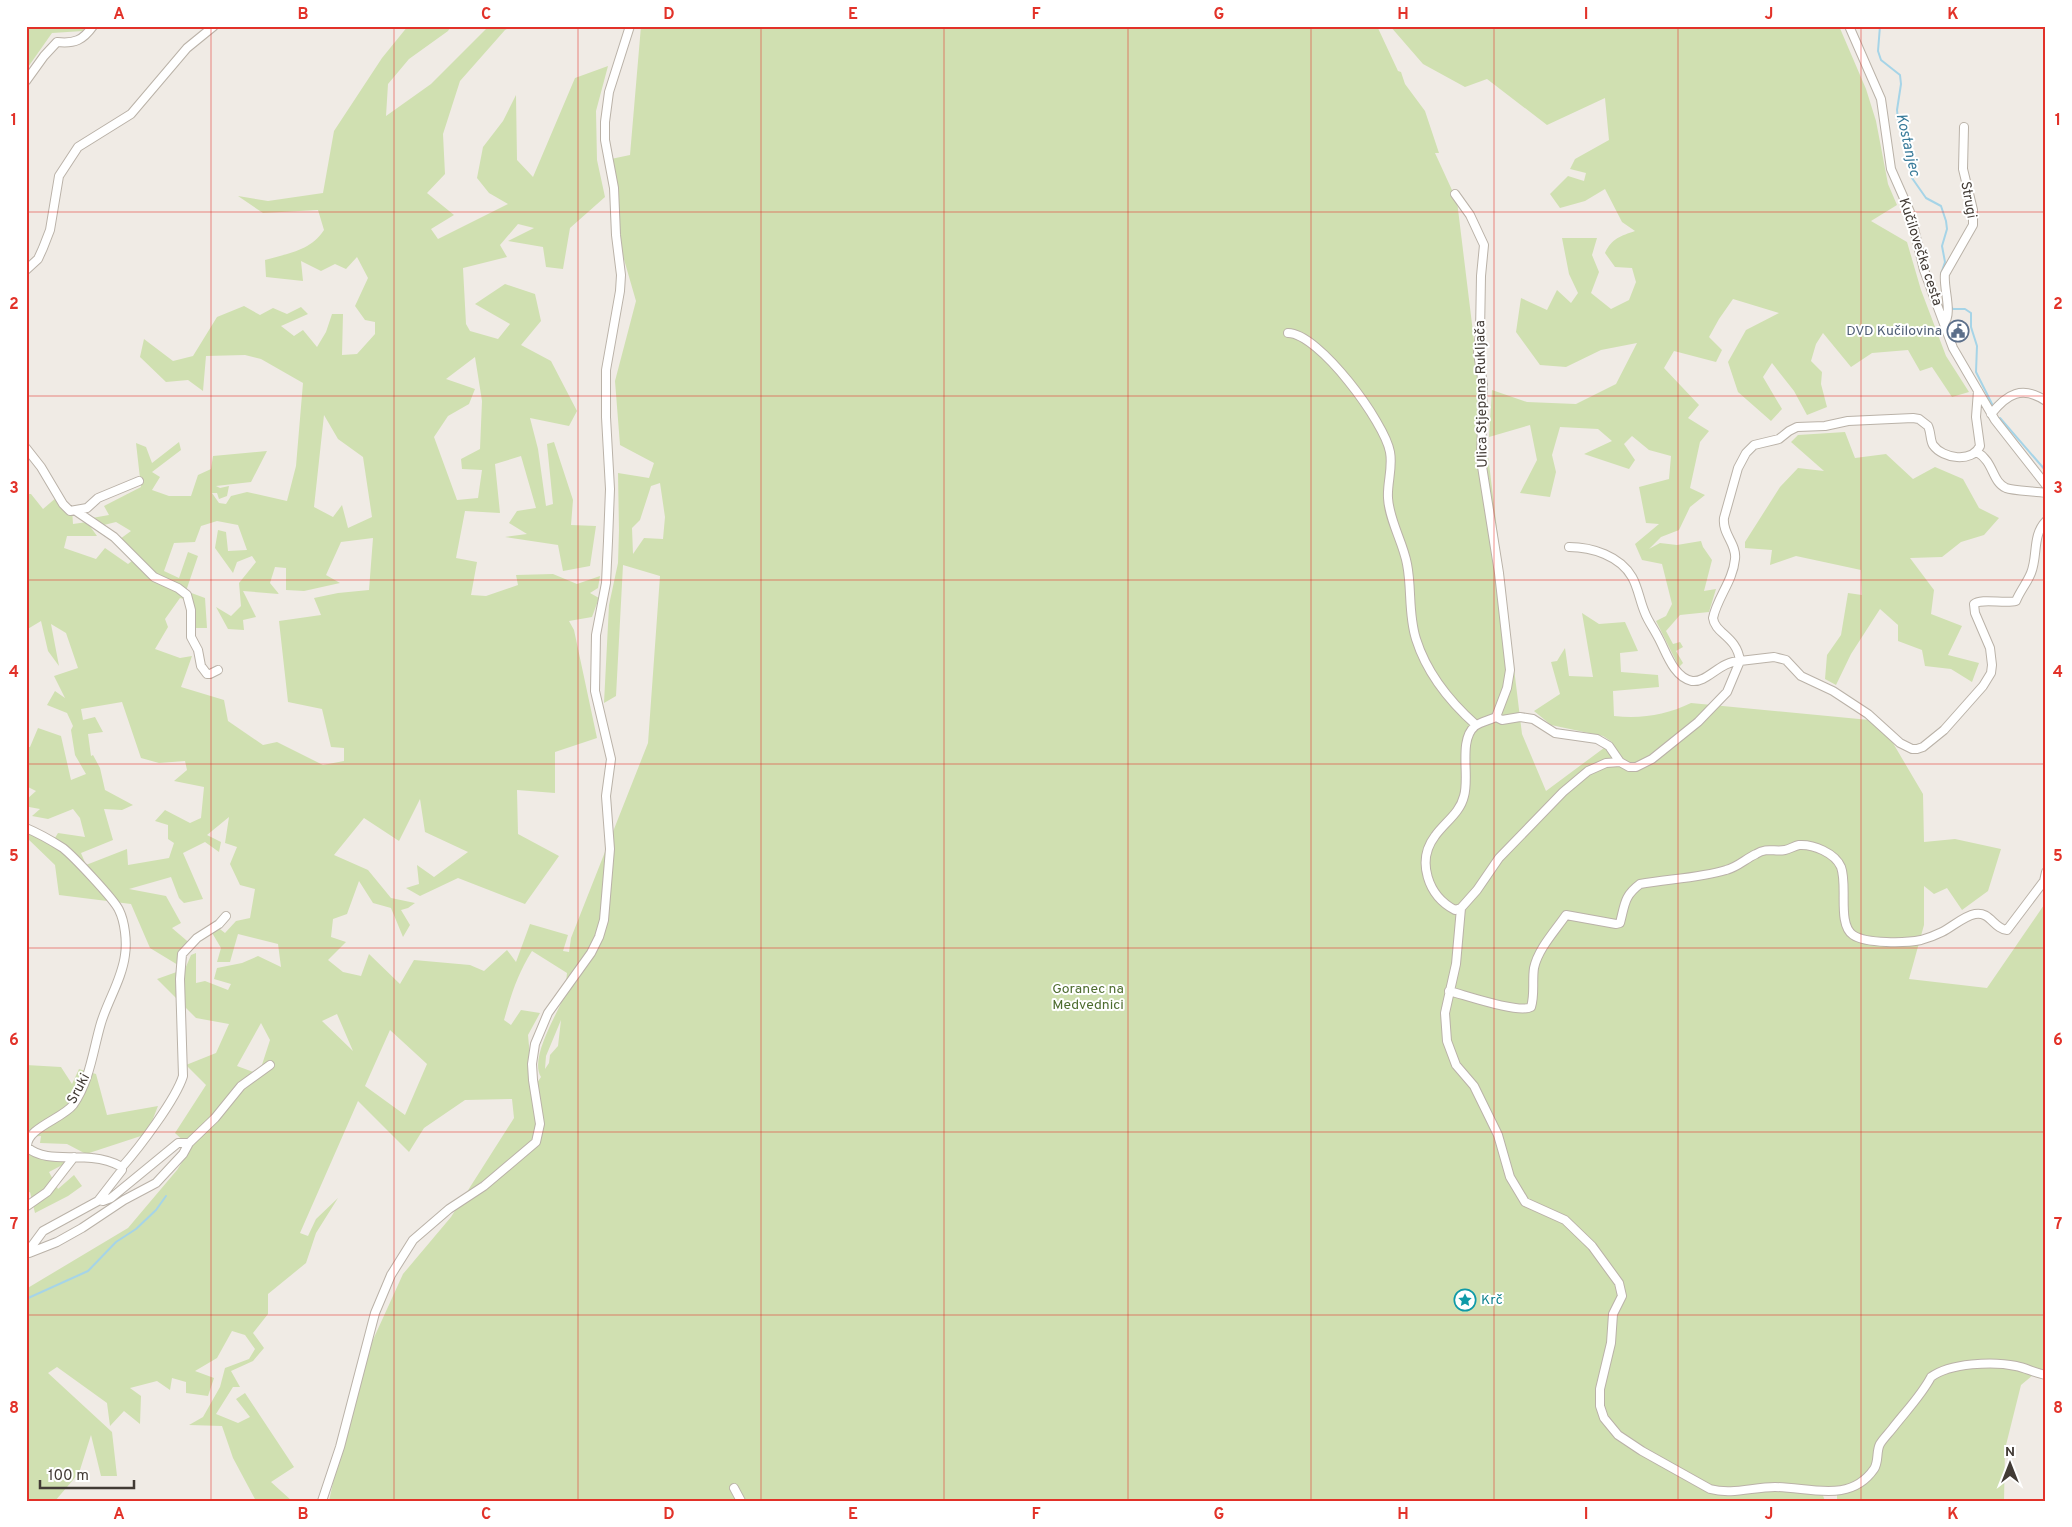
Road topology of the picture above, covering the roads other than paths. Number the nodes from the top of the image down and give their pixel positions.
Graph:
1 (93, 26) edge
2 (214, 26) edge
3 (630, 26) edge
4 (1849, 26) edge
5 (26, 81) edge
6 (1964, 127) dead end
7 (1456, 194) dead end
8 (26, 270) edge
9 (1944, 323) junction
10 (1288, 333) dead end
11 (1978, 391) junction
12 (2046, 401) edge
13 (1991, 414) junction
14 (26, 448) edge
15 (1977, 452) junction
16 (139, 481) dead end
17 (2046, 485) edge
18 (2046, 493) edge
19 (76, 511) junction
20 (2046, 521) edge
21 (1569, 547) dead end
22 (1740, 660) junction
23 (218, 670) dead end
24 (1496, 718) junction
25 (1476, 725) junction
26 (1620, 762) junction
27 (26, 828) edge
28 (2046, 872) edge
29 (1461, 908) junction
30 (226, 916) dead end
31 (1449, 991) junction
32 (270, 1064) dead end
33 (189, 1144) junction
34 (74, 1157) junction
35 (122, 1167) junction
36 (99, 1200) junction
37 (27, 1206) edge
38 (27, 1254) edge
39 (2046, 1375) edge
40 (734, 1488) dead end
41 (1825, 1492) junction
42 (322, 1501) edge
43 (741, 1501) edge
44 (1825, 1501) edge

1 - 5 street
2 - 8 street
3 - 42 street
4 - 9 street, Kučilovečka cesta
6 - 9 street, Strugi
7 - 24 street, Ulica Stjepana Rukljača
9 - 11 street, Kučilovečka cesta
10 - 25 street
11 - 13 street, Kučilovečka cesta
11 - 15 street
12 - 13 street
13 - 17 street, Kučilovečka cesta
14 - 19 street
15 - 18 street
15 - 22 street
16 - 19 street
19 - 23 street
20 - 22 street
21 - 22 street
22 - 26 street
24 - 25 street
24 - 26 street
25 - 29 street
26 - 29 street
27 - 34 street, Sruki
28 - 31 street
29 - 31 street
30 - 35 street
31 - 41 street
32 - 33 street
33 - 36 street
33 - 38 street
34 - 35 street, Sruki
34 - 37 street
35 - 36 street
36 - 38 street
39 - 41 street
40 - 43 street
41 - 44 street

